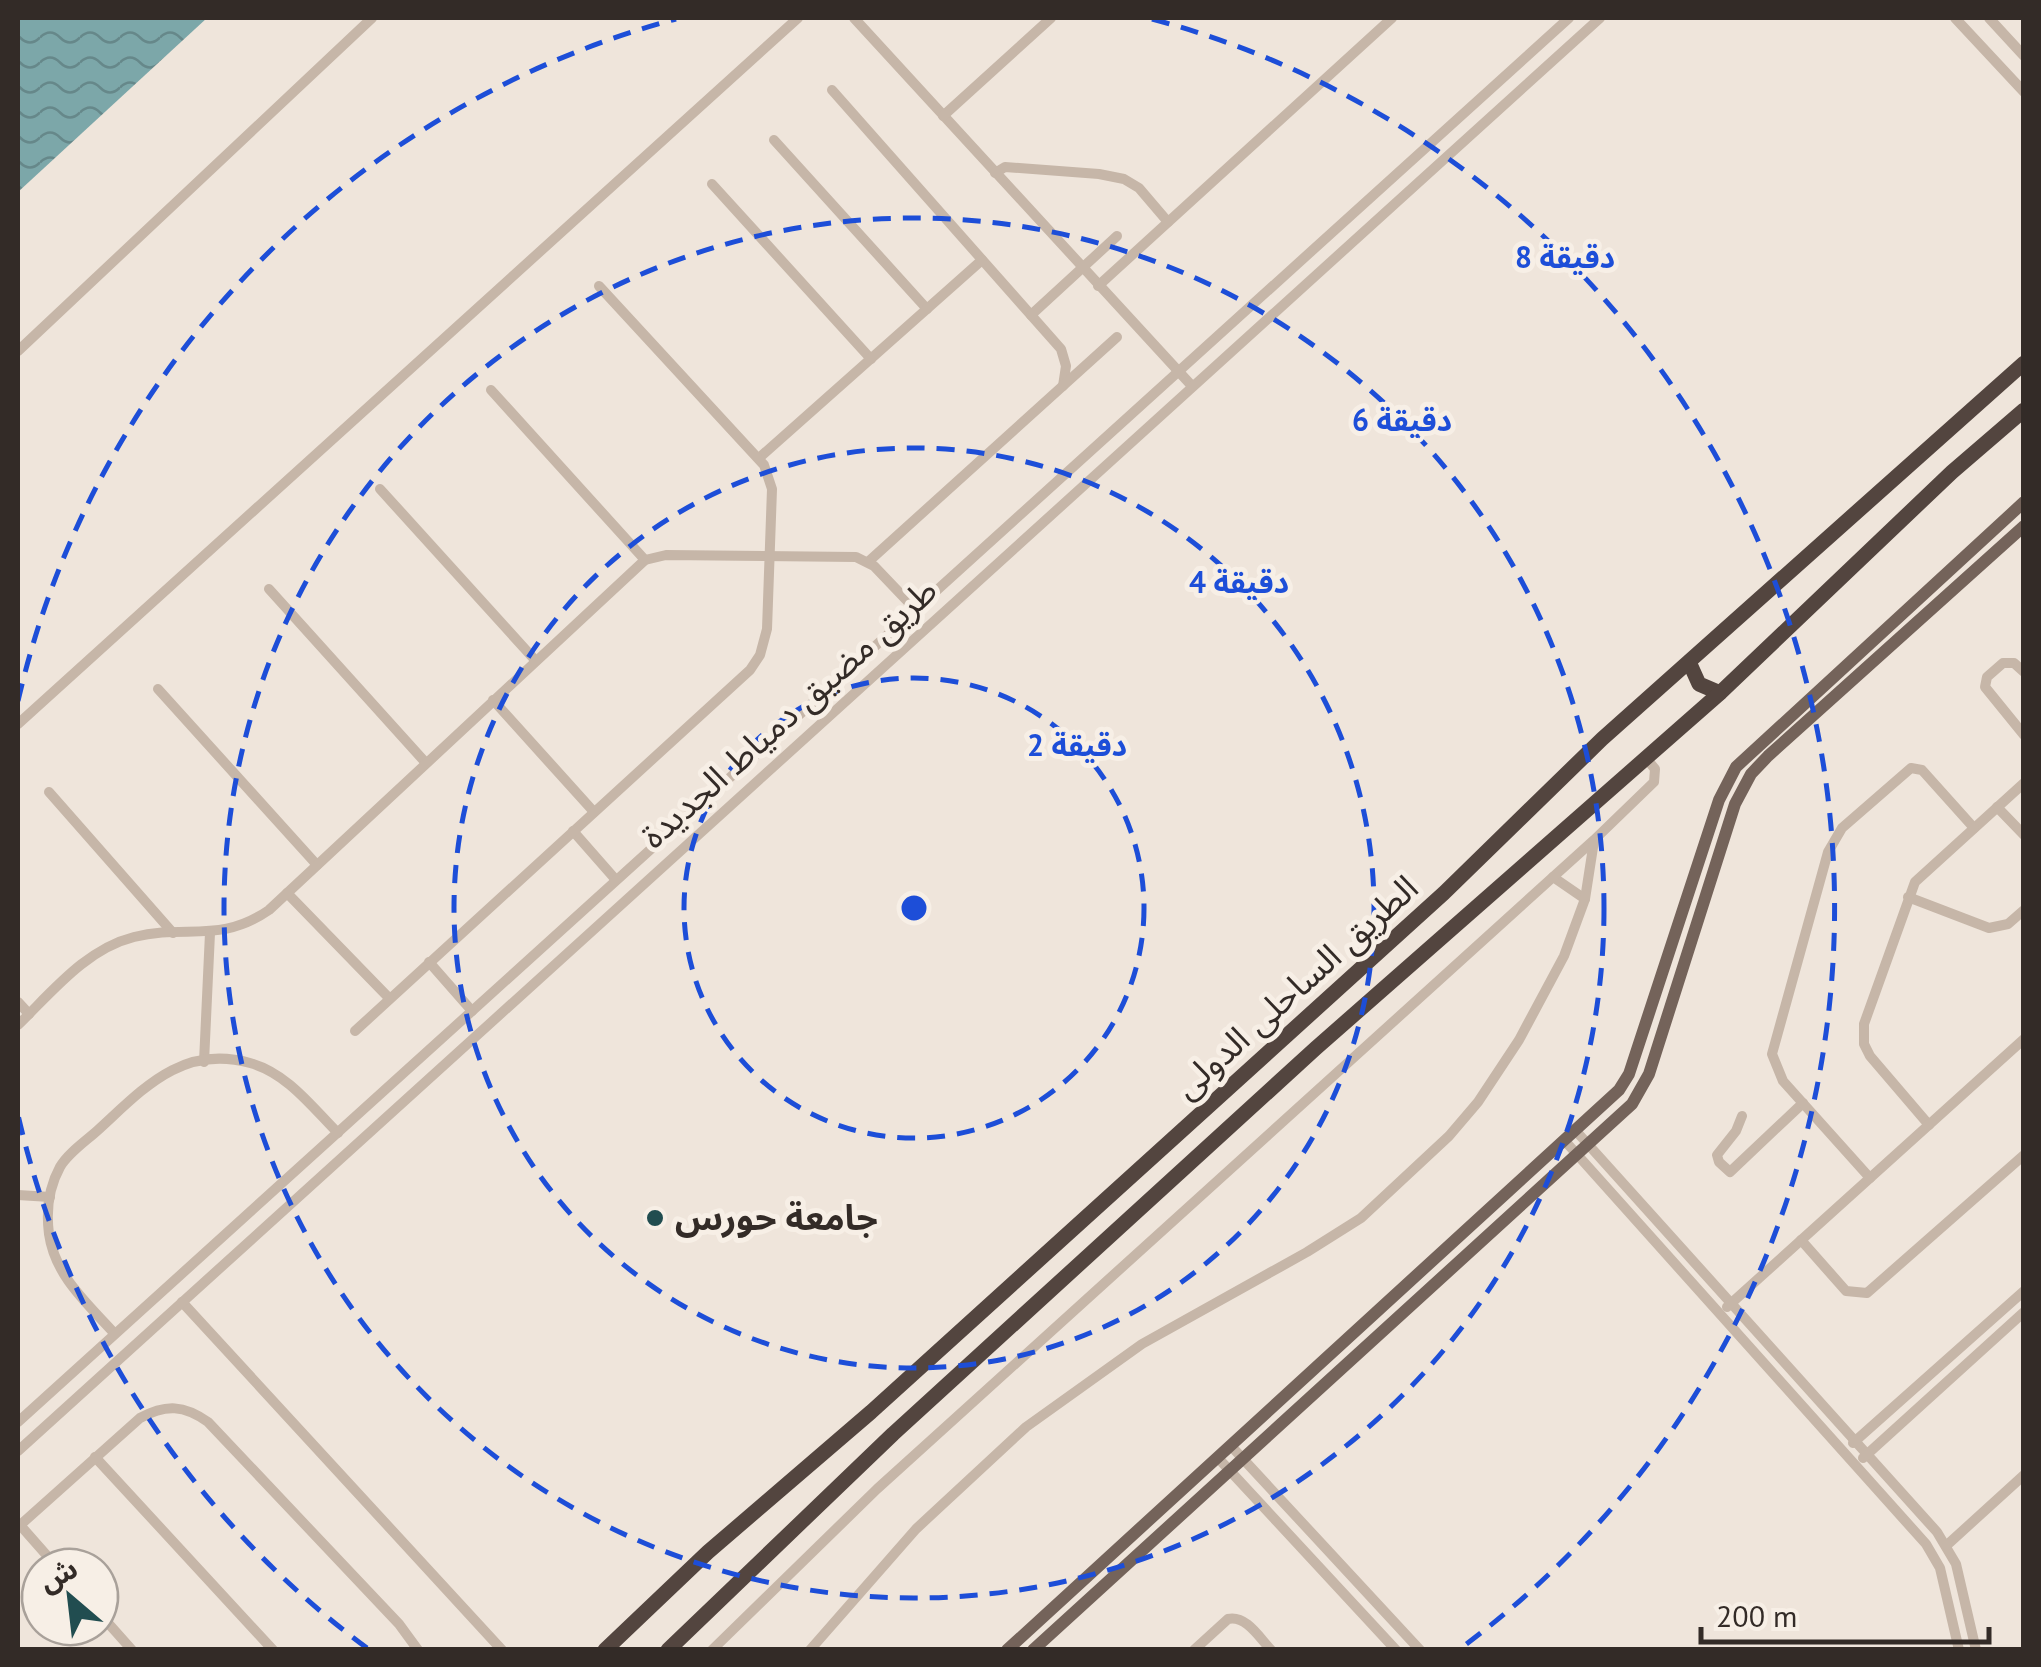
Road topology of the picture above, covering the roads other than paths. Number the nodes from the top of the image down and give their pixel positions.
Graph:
1 (372, 18) edge
2 (798, 18) edge
3 (1051, 18) edge
4 (1392, 18) edge
5 (1569, 18) edge
6 (1600, 18) edge
7 (1955, 18) edge
8 (1989, 18) edge
9 (861, 20) edge
10 (2024, 56) edge
11 (832, 90) dead end
12 (2024, 92) edge
13 (943, 116) junction
14 (1459, 117) junction
15 (1474, 132) junction
16 (774, 140) dead end
17 (996, 173) junction
18 (712, 184) dead end
19 (1168, 222) junction
20 (1117, 236) dead end
21 (982, 260) junction
22 (1082, 268) junction
23 (599, 286) dead end
24 (1098, 286) junction
25 (928, 309) junction
26 (1031, 315) junction
27 (1117, 337) dead end
28 (18, 351) edge
29 (871, 359) junction
30 (2024, 364) edge
31 (1178, 371) junction
32 (1062, 386) junction
33 (1192, 386) junction
34 (491, 390) dead end
35 (2024, 410) edge
36 (760, 458) junction
37 (380, 489) dead end
38 (2024, 502) edge
39 (2024, 526) edge
40 (770, 555) junction
41 (645, 560) junction
42 (868, 562) junction
43 (269, 589) dead end
44 (914, 609) junction
45 (535, 660) junction
46 (1690, 664) junction
47 (849, 668) junction
48 (2024, 672) edge
49 (864, 682) junction
50 (158, 688) dead end
51 (1720, 693) junction
52 (493, 700) junction
53 (18, 724) edge
54 (2024, 735) edge
55 (1646, 758) junction
56 (426, 763) junction
57 (2024, 783) edge
58 (49, 792) dead end
59 (1996, 808) junction
60 (594, 812) junction
61 (1974, 828) junction
62 (573, 831) junction
63 (2024, 835) edge
64 (1594, 840) junction
65 (317, 866) junction
66 (1552, 877) junction
67 (616, 880) junction
68 (288, 893) junction
69 (1908, 897) junction
70 (1585, 899) junction
71 (2024, 910) edge
72 (174, 933) junction
73 (210, 933) junction
74 (429, 962) junction
75 (389, 998) junction
76 (18, 1002) edge
77 (472, 1011) junction
78 (29, 1014) junction
79 (18, 1025) edge
80 (355, 1031) dead end
81 (2024, 1040) edge
82 (204, 1062) junction
83 (1803, 1104) junction
84 (1742, 1116) dead end
85 (1929, 1124) junction
86 (338, 1133) junction
87 (1570, 1136) junction
88 (1583, 1150) junction
89 (2024, 1155) edge
90 (1870, 1178) junction
91 (273, 1191) junction
92 (18, 1196) edge
93 (50, 1197) junction
94 (288, 1205) junction
95 (1801, 1240) junction
96 (2024, 1291) edge
97 (182, 1302) junction
98 (1730, 1304) junction
99 (2024, 1312) edge
100 (1719, 1314) junction
101 (114, 1333) junction
102 (1928, 1376) junction
103 (1939, 1388) junction
104 (18, 1422) edge
105 (1855, 1441) junction
106 (1232, 1447) junction
107 (18, 1451) edge
108 (1843, 1452) junction
109 (1868, 1454) junction
110 (94, 1457) junction
111 (1219, 1459) junction
112 (1244, 1459) junction
113 (1855, 1465) junction
114 (1231, 1472) junction
115 (2024, 1475) edge
116 (19, 1526) edge
117 (1947, 1545) junction
118 (39, 1547) edge
119 (1420, 1649) edge
120 (273, 1650) edge
121 (418, 1650) edge
122 (502, 1650) edge
123 (605, 1650) edge
124 (668, 1650) edge
125 (712, 1650) edge
126 (810, 1650) edge
127 (1007, 1650) edge
128 (1034, 1650) edge
129 (1194, 1650) edge
130 (1271, 1650) edge
131 (1396, 1650) edge
132 (1959, 1650) edge
133 (1976, 1650) edge

1 - 28 street
2 - 53 street
3 - 13 street
4 - 19 street
5 - 14 street, طريق مضيق دمياط الجديدة
6 - 15 street, طريق مضيق دمياط الجديدة
7 - 12 street
8 - 10 street
9 - 13 street
11 - 21 street
13 - 17 street
14 - 15 street
14 - 31 street, طريق مضيق دمياط الجديدة
15 - 33 street, طريق مضيق دمياط الجديدة
16 - 25 street
17 - 19 street
17 - 22 street
18 - 29 street
19 - 24 street
20 - 22 street
21 - 25 street
21 - 26 street
22 - 24 street
22 - 26 street
23 - 36 street
24 - 31 street
25 - 29 street
26 - 32 street
27 - 32 street
29 - 36 street
30 - 46 highway, الطريق الساحلى الدولى
31 - 33 street
31 - 44 street, طريق مضيق دمياط الجديدة
32 - 42 street
33 - 49 street, طريق مضيق دمياط الجديدة
34 - 41 street
35 - 51 highway, الطريق الساحلى الدولى
36 - 40 street
37 - 45 street
38 - 87 main road
39 - 88 main road
40 - 41 street
40 - 42 street
40 - 60 street
41 - 45 street
42 - 44 street
43 - 56 street
44 - 47 street, طريق مضيق دمياط الجديدة
45 - 52 street
46 - 51 highway
46 - 123 highway, الطريق الساحلى الدولى
47 - 49 street
47 - 67 street, طريق مضيق دمياط الجديدة
48 - 54 street
49 - 94 street, طريق مضيق دمياط الجديدة
50 - 65 street
51 - 55 highway, الطريق الساحلى الدولى
52 - 56 street
52 - 60 street
55 - 64 street
55 - 124 highway, الطريق الساحلى الدولى
56 - 65 street
57 - 59 street
58 - 72 street
59 - 61 street
59 - 63 street
60 - 62 street
61 - 69 street
61 - 83 street
62 - 67 street
62 - 74 street
64 - 66 street
64 - 70 street
65 - 68 street
66 - 70 street
66 - 125 street
67 - 77 street, طريق مضيق دمياط الجديدة
68 - 73 street
68 - 75 street
69 - 71 street
69 - 85 street
70 - 126 street
72 - 73 street
72 - 78 street
73 - 82 street
74 - 75 street
74 - 77 street
75 - 80 street
76 - 78 street
77 - 86 street, طريق مضيق دمياط الجديدة
78 - 79 street
81 - 85 street
82 - 86 street
82 - 93 street
83 - 84 street
83 - 90 street
85 - 90 street
86 - 91 street, طريق مضيق دمياط الجديدة
87 - 88 street
87 - 106 main road
88 - 98 street
88 - 100 street
88 - 112 main road
89 - 95 street
90 - 95 street
91 - 94 street
91 - 101 street, طريق مضيق دمياط الجديدة
92 - 93 street
93 - 101 street
94 - 97 street, طريق مضيق دمياط الجديدة
95 - 98 street
96 - 102 street
97 - 107 street, طريق مضيق دمياط الجديدة
97 - 122 street
98 - 100 street
98 - 105 street
99 - 103 street
100 - 108 street
101 - 104 street, طريق مضيق دمياط الجديدة
102 - 103 street
102 - 105 street
103 - 109 street
105 - 108 street
105 - 109 street
106 - 111 main road
106 - 112 street
108 - 113 street
109 - 113 street
109 - 117 street
110 - 116 street
110 - 120 street
110 - 121 street
111 - 114 street
111 - 127 main road
112 - 114 main road
112 - 119 street
113 - 132 street
114 - 128 main road
114 - 131 street
115 - 117 street
116 - 118 street
117 - 133 street
129 - 130 street

